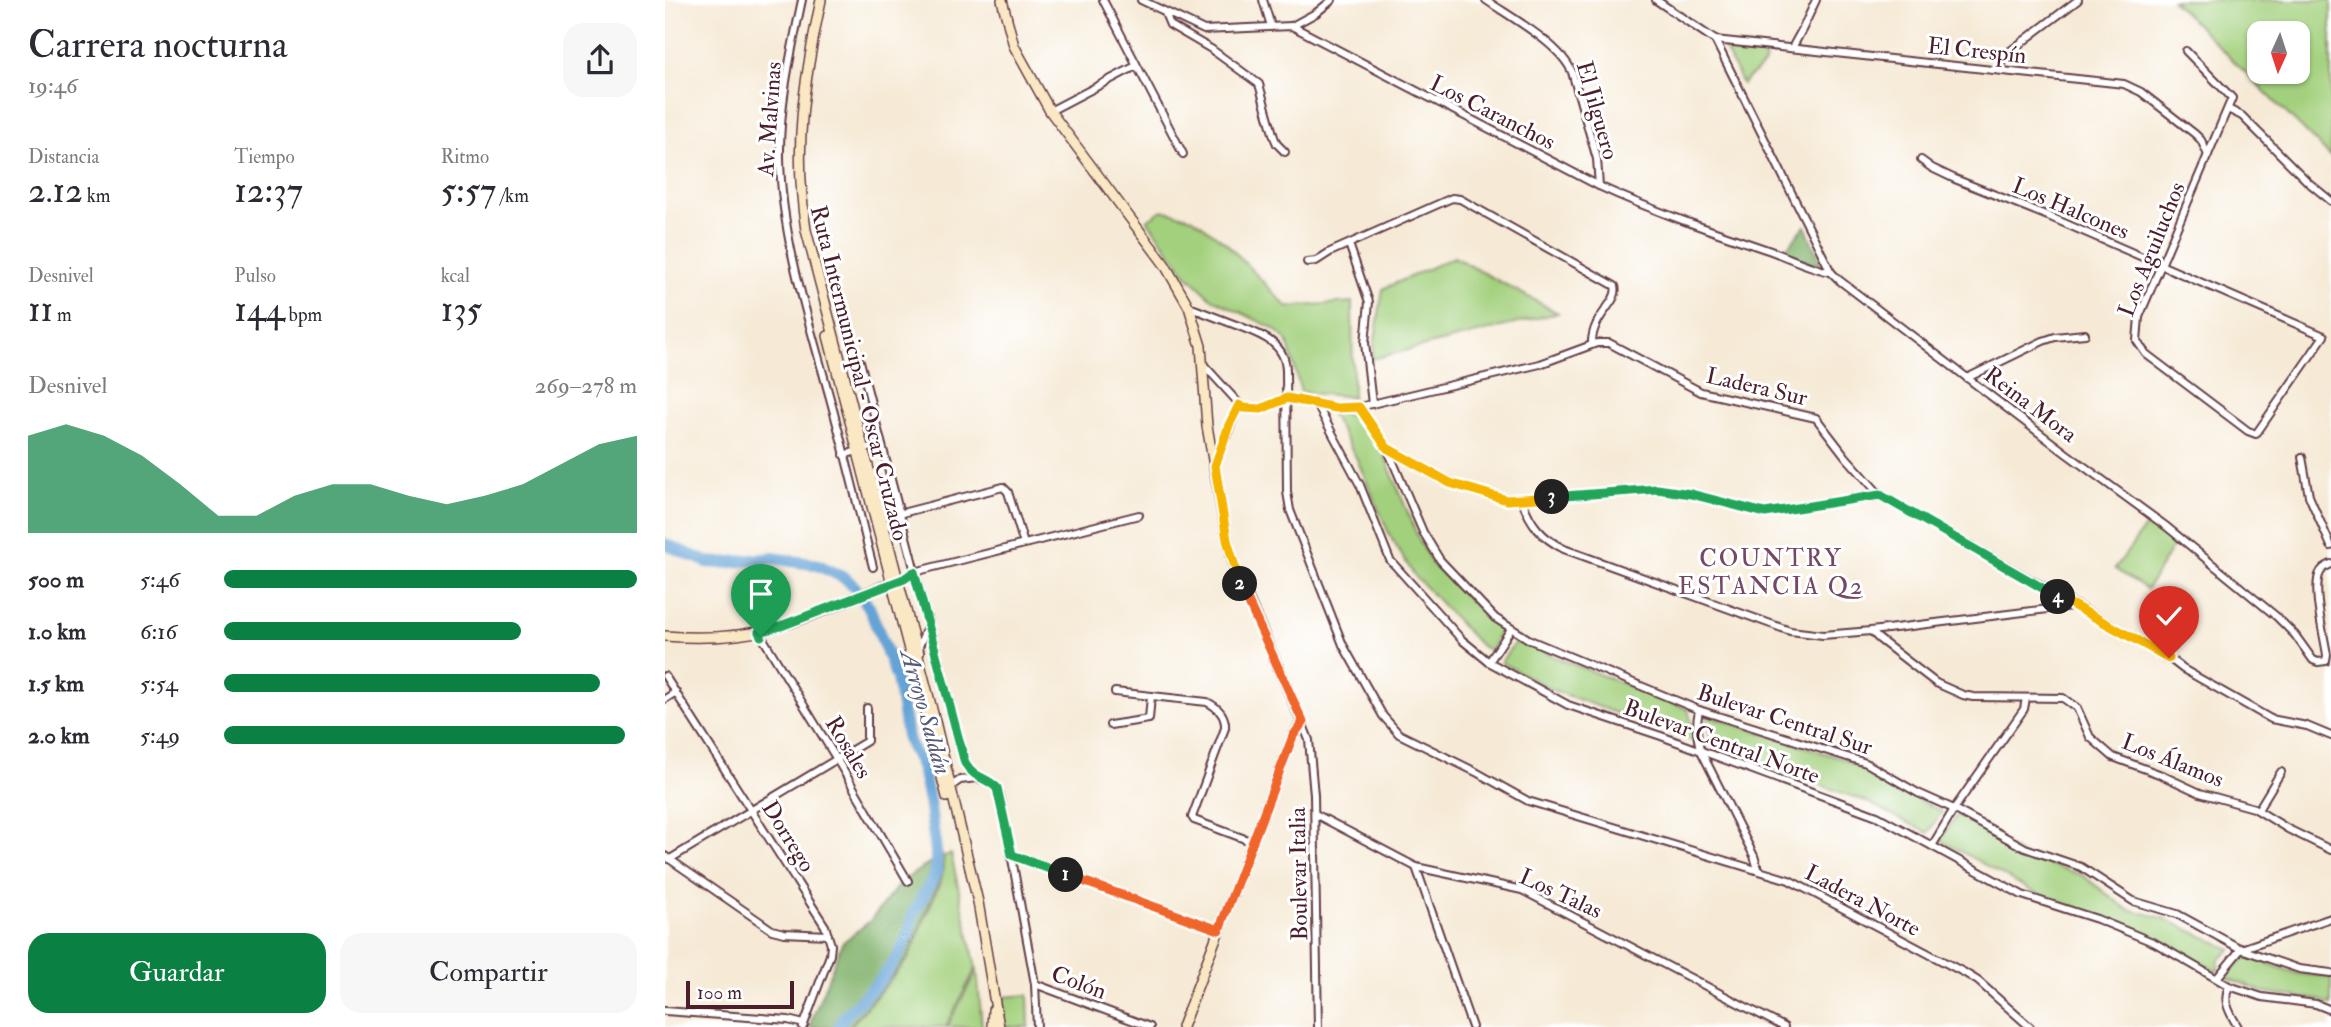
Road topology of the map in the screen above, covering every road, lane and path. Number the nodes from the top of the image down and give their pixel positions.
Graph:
1 (801, 0) edge
2 (819, 0) edge
3 (1002, 0) edge
4 (1103, 0) edge
5 (1263, 0) edge
6 (1332, 0) edge
7 (1486, 0) edge
8 (1655, 0) edge
9 (1816, 0) edge
10 (2078, 0) edge
11 (1146, 1) edge
12 (1165, 13) junction
13 (1272, 26) junction
14 (1292, 26) junction
15 (1715, 40) junction
16 (1791, 48) junction
17 (2186, 51) dead end
18 (1136, 66) junction
19 (1998, 69) junction
20 (2228, 109) junction
21 (1051, 111) junction
22 (1285, 152) dead end
23 (1183, 154) dead end
24 (2208, 155) junction
25 (1921, 160) dead end
26 (1599, 186) junction
27 (2331, 201) edge
28 (1349, 244) junction
29 (1307, 262) dead end
30 (2160, 266) junction
31 (1831, 272) junction
32 (1189, 307) junction
33 (2085, 334) dead end
34 (2324, 336) joint
35 (1593, 344) junction
36 (860, 361) dead end
37 (1203, 364) junction
38 (1968, 378) junction
39 (1287, 398) junction
40 (1316, 403) junction
41 (1372, 404) junction
42 (1239, 405) junction
43 (1359, 407) junction
44 (880, 444) junction
45 (1387, 448) junction
46 (860, 450) junction
47 (844, 455) junction
48 (2302, 457) dead end
49 (1215, 466) junction
50 (1880, 495) junction
51 (1522, 500) junction
52 (898, 514) junction
53 (874, 515) junction
54 (1139, 515) dead end
55 (860, 519) junction
56 (1024, 544) junction
57 (2331, 545) edge
58 (2331, 564) edge
59 (873, 567) dead end
60 (914, 572) junction
61 (895, 581) junction
62 (2074, 606) junction
63 (927, 625) junction
64 (1511, 629) junction
65 (1871, 631) junction
66 (759, 632) junction
67 (665, 636) edge
68 (1489, 662) junction
69 (665, 676) edge
70 (676, 692) junction
71 (1115, 692) dead end
72 (1151, 696) junction
73 (2026, 698) junction
74 (665, 699) edge
75 (867, 708) dead end
76 (1699, 710) junction
77 (934, 717) junction
78 (1303, 722) junction
79 (1110, 725) dead end
80 (2331, 736) edge
81 (1701, 751) junction
82 (836, 758) junction
83 (2281, 772) dead end
84 (977, 778) junction
85 (950, 787) junction
86 (752, 810) junction
87 (1954, 810) junction
88 (2258, 810) junction
89 (1315, 814) junction
90 (1253, 842) junction
91 (1931, 846) junction
92 (2331, 850) edge
93 (1012, 855) junction
94 (668, 858) edge
95 (1416, 867) junction
96 (1758, 869) junction
97 (908, 881) dead end
98 (979, 913) junction
99 (2331, 918) edge
100 (1219, 930) junction
101 (828, 935) junction
102 (2241, 949) junction
103 (2331, 973) edge
104 (2217, 978) junction
105 (1035, 984) junction
106 (2228, 986) junction
107 (993, 994) junction
108 (2331, 1010) edge
109 (665, 1011) edge
110 (803, 1025) edge
111 (992, 1027) edge
112 (999, 1027) edge
113 (1037, 1027) edge
114 (1150, 1027) edge
115 (1182, 1027) edge
116 (1318, 1027) edge
117 (1472, 1027) edge
118 (1784, 1027) edge
119 (2030, 1027) edge
120 (2238, 1027) edge

1 - 47 street, Av. Malvinas
2 - 46 main road, Ruta Intermunicipal - Oscar Cruzado
3 - 21 main road
4 - 18 street
5 - 13 street
6 - 14 street
7 - 26 street, El Jilguero
8 - 15 street
9 - 16 street
10 - 19 street
11 - 12 street, Los Caranchos
12 - 13 street, Los Caranchos
12 - 22 street
13 - 14 street, Los Caranchos
14 - 26 street, Los Caranchos
15 - 16 street, El Crespín
15 - 31 street, Reina Mora
16 - 19 street, El Crespín
17 - 20 street
18 - 21 street
18 - 23 street
19 - 24 street, El Crespín
20 - 24 street, Los Aguiluchos
20 - 27 street
21 - 32 main road
24 - 30 street, Los Aguiluchos
25 - 30 street, Los Halcones
26 - 31 street, Los Caranchos
28 - 29 street
28 - 35 street
28 - 41 street
30 - 34 street, Los Halcones
30 - 34 street, Los Aguiluchos
31 - 38 street, Reina Mora
32 - 37 main road
32 - 39 street, Ladera Norte
33 - 38 street
35 - 41 street
35 - 50 street, Ladera Sur
36 - 44 street
37 - 42 street
37 - 49 main road
38 - 58 street, Reina Mora
39 - 40 street
39 - 42 street
39 - 96 street, Ladera Norte
40 - 43 street
40 - 68 street, Bulevar Central Norte
41 - 43 street
42 - 49 street
43 - 45 street, Bulevar Central Sur
44 - 46 street
44 - 52 street
45 - 51 street
45 - 64 street, Bulevar Central Sur
46 - 47 street
46 - 53 main road, Ruta Intermunicipal - Oscar Cruzado
46 - 61 main road, Ruta Intermunicipal - Oscar Cruzado
47 - 55 street, Av. Malvinas
48 - 57 street
49 - 78 main road
50 - 51 street
50 - 62 street, Ladera Sur
51 - 65 street
52 - 56 street
52 - 60 street
53 - 55 street
53 - 61 main road, Ruta Intermunicipal - Oscar Cruzado
54 - 56 street
55 - 59 street, Av. Malvinas
56 - 60 street
60 - 61 street
60 - 63 street
61 - 66 main road
61 - 77 main road, Ruta Intermunicipal - Oscar Cruzado
61 - 98 main road, Ruta Intermunicipal - Oscar Cruzado
62 - 65 street
62 - 80 street, Ladera Sur
63 - 77 street
63 - 84 street
64 - 68 street
64 - 76 street, Bulevar Central Sur
65 - 73 street, Los Álamos
66 - 67 main road
66 - 82 street, Rosales
68 - 81 street, Bulevar Central Norte
69 - 70 street, Dorrego
70 - 74 street
70 - 86 street, Dorrego
71 - 72 street
72 - 79 street
72 - 90 street
73 - 87 street
73 - 88 street, Los Álamos
75 - 82 street
76 - 81 street
76 - 87 street, Bulevar Central Sur
77 - 85 main road, Ruta Intermunicipal - Oscar Cruzado
78 - 89 street, Boulevar Italia
78 - 90 main road
81 - 91 street, Bulevar Central Norte
81 - 96 street
82 - 86 street
82 - 97 street, Rosales
83 - 88 street
84 - 85 street
84 - 93 street
85 - 98 main road, Ruta Intermunicipal - Oscar Cruzado
86 - 94 street
86 - 101 street, Dorrego
87 - 91 street
87 - 102 street, Bulevar Central Sur
88 - 92 street, Los Álamos
89 - 95 street, Los Talas
89 - 116 street, Boulevar Italia
90 - 100 main road
91 - 104 street, Bulevar Central Norte
93 - 100 street
93 - 105 street
94 - 101 street
95 - 117 street
95 - 118 street, Los Talas
96 - 119 street, Ladera Norte
98 - 107 main road, Ruta Intermunicipal - Oscar Cruzado
99 - 102 street
100 - 115 main road
101 - 110 street
102 - 103 street, Bulevar Central Sur
102 - 104 street
104 - 106 street, Bulevar Central Norte
105 - 113 street
105 - 114 street, Colón
106 - 108 street, Bulevar Central Norte
106 - 120 street
107 - 111 main road, Ruta Intermunicipal - Oscar Cruzado
107 - 112 main road, Ruta Intermunicipal - Oscar Cruzado
109 - 110 street

